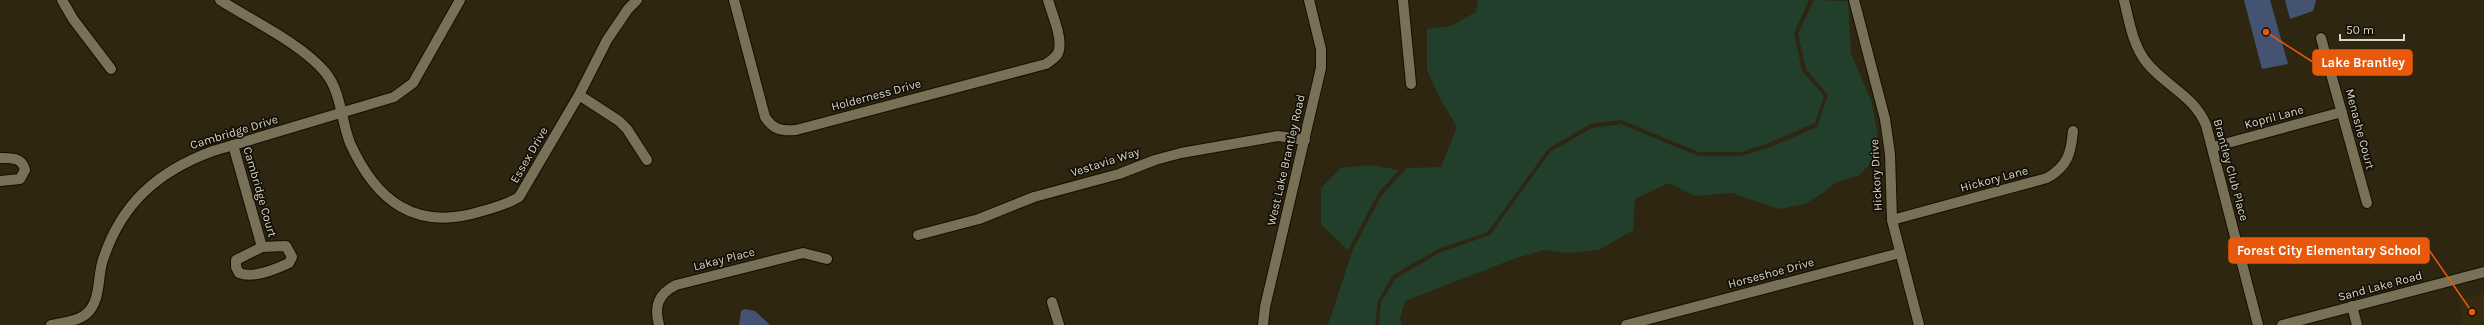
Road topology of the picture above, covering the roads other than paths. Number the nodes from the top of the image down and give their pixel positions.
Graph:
1 (62, 0) edge
2 (220, 0) edge
3 (460, 0) edge
4 (637, 0) edge
5 (734, 0) edge
6 (1048, 0) edge
7 (1309, 0) edge
8 (1403, 0) edge
9 (1854, 0) edge
10 (2124, 0) edge
11 (2321, 38) dead end
12 (111, 69) dead end
13 (1411, 84) dead end
14 (579, 95) junction
15 (2342, 112) junction
16 (342, 113) junction
17 (2073, 131) dead end
18 (1305, 140) junction
19 (233, 145) junction
20 (2213, 147) junction
21 (0, 158) edge
22 (647, 160) dead end
23 (0, 181) edge
24 (2367, 204) dead end
25 (1892, 220) junction
26 (918, 235) dead end
27 (262, 247) junction
28 (1900, 253) junction
29 (827, 259) dead end
30 (2484, 272) edge
31 (1052, 302) dead end
32 (2352, 306) junction
33 (1650, 322) edge
34 (51, 325) edge
35 (659, 325) edge
36 (1059, 325) edge
37 (1263, 325) edge
38 (1626, 325) edge
39 (1919, 325) edge
40 (2258, 325) edge
41 (2282, 325) edge
42 (2357, 325) edge

1 - 12 street
2 - 16 street, Essex Drive
3 - 16 street, Cambridge Drive
4 - 14 street, Essex Drive
5 - 6 street, Holderness Drive
7 - 18 street, West Lake Brantley Road
8 - 13 street
9 - 25 street, Hickory Drive
10 - 20 street, Brantley Club Place
11 - 15 street, Menashe Court
14 - 16 street, Essex Drive
14 - 22 street
15 - 20 street, Kopril Lane
15 - 24 street, Menashe Court
16 - 19 street, Cambridge Drive
17 - 25 street, Hickory Lane
18 - 26 street, Vestavia Way
18 - 37 street, West Lake Brantley Road
19 - 27 street, Cambridge Court
19 - 34 street, Cambridge Drive
20 - 40 street, Brantley Club Place
21 - 23 street
25 - 28 street, Hickory Drive
27 - 27 street, Cambridge Court
28 - 33 street, Horseshoe Drive
28 - 39 street, Hickory Drive
29 - 35 street, Lakay Place
30 - 32 street, Sand Lake Road
31 - 36 street
32 - 41 street, Sand Lake Road
32 - 42 street
33 - 38 street, Horseshoe Drive

